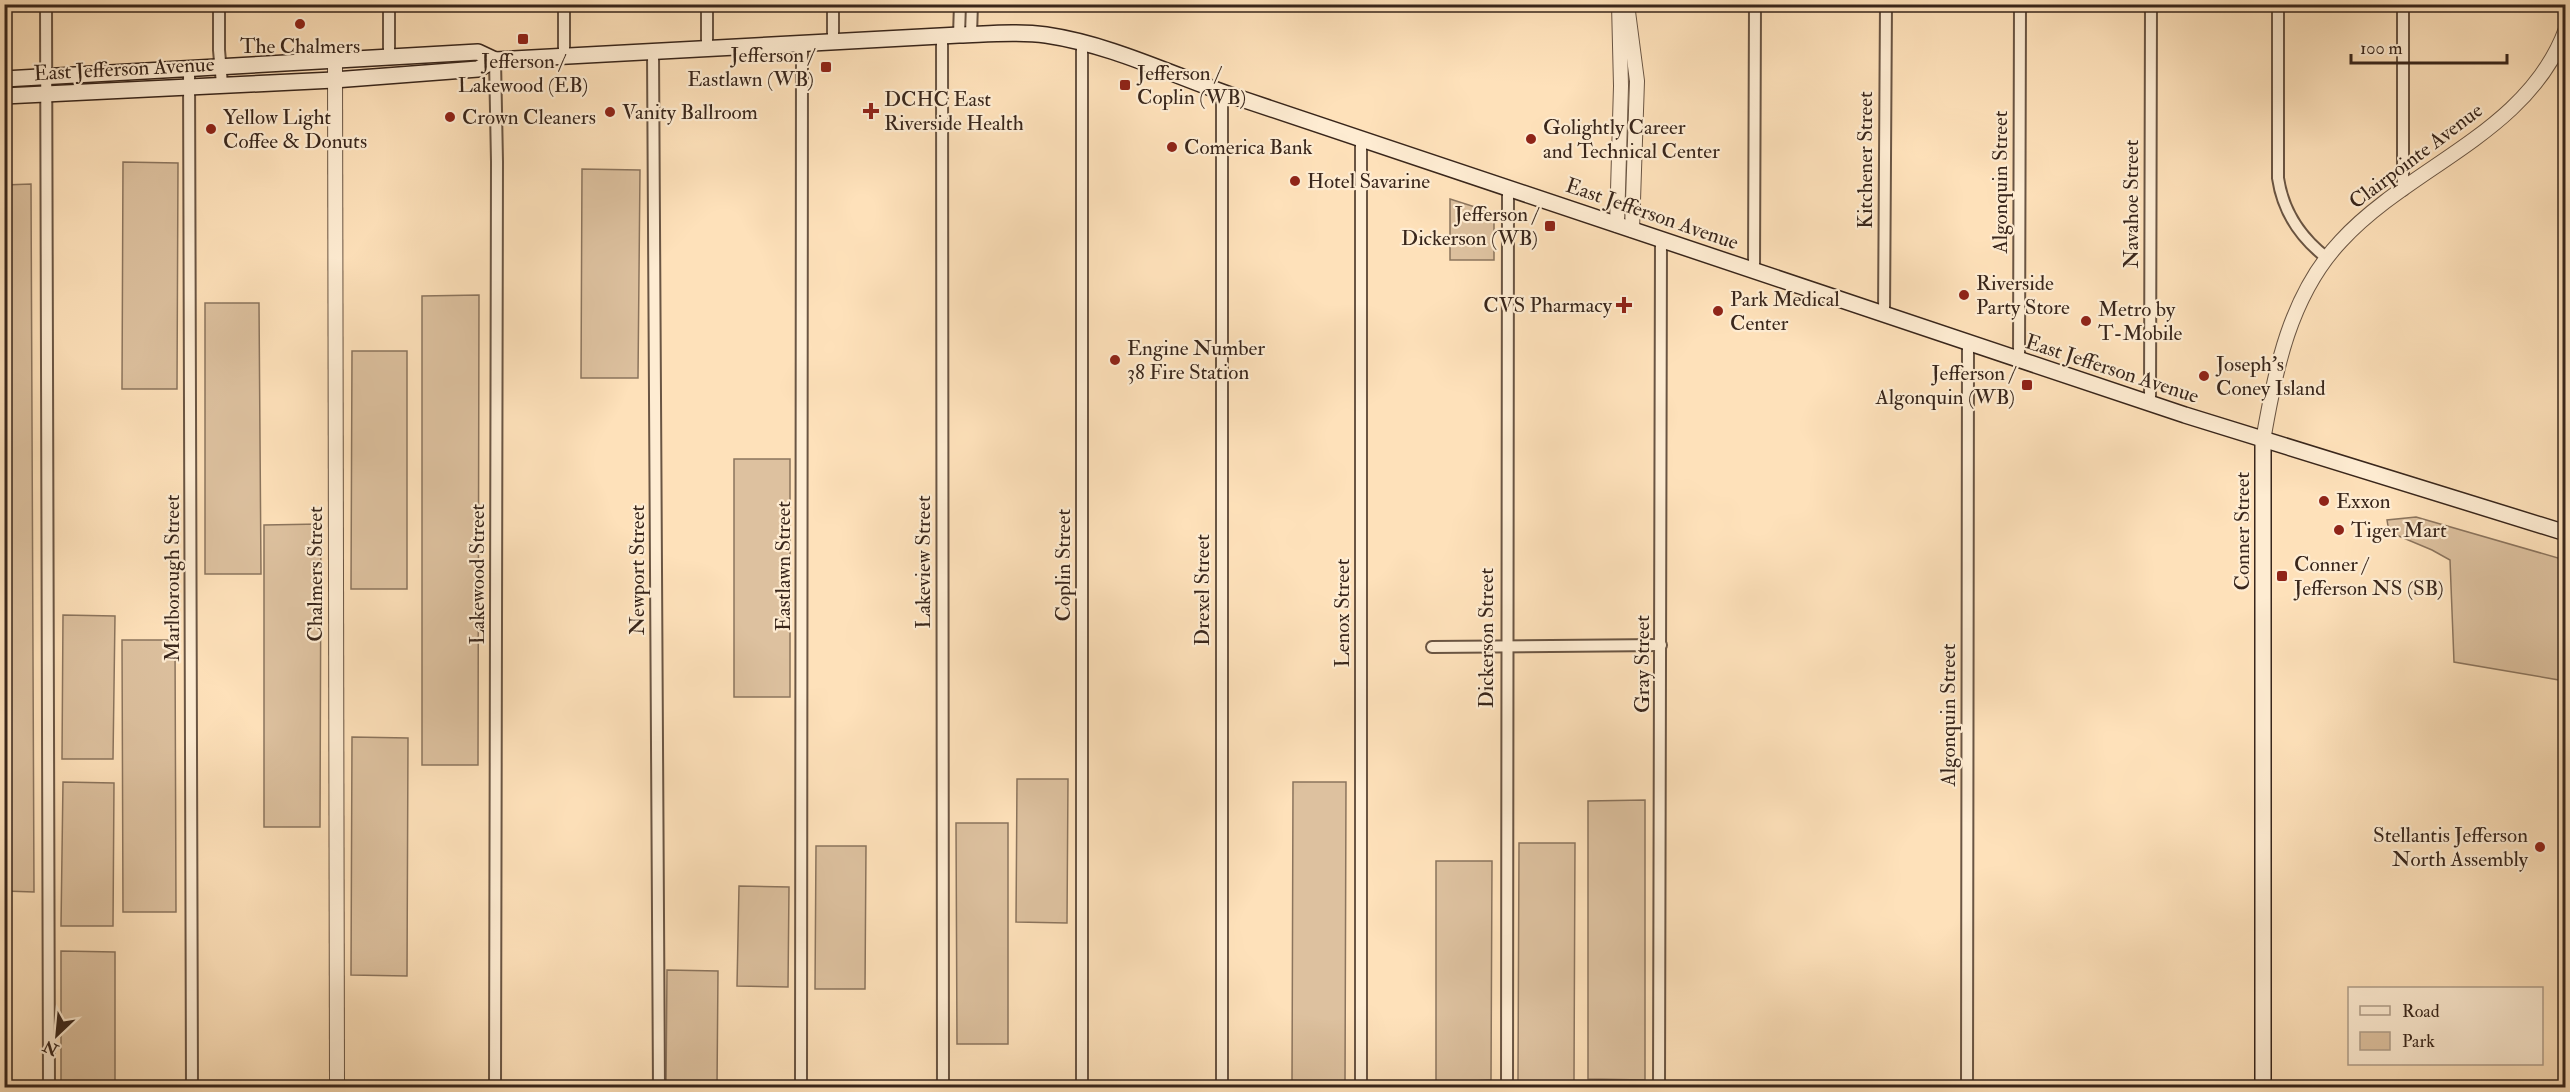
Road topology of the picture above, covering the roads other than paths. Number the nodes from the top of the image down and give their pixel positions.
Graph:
1 (46, 4) edge
2 (219, 4) edge
3 (389, 4) edge
4 (564, 4) edge
5 (707, 4) edge
6 (832, 4) edge
7 (960, 4) edge
8 (972, 4) edge
9 (1619, 4) edge
10 (1627, 4) edge
11 (1755, 4) edge
12 (1886, 4) edge
13 (2020, 4) edge
14 (2151, 4) edge
15 (2278, 4) edge
16 (2403, 4) edge
17 (2565, 29) edge
18 (965, 35) junction
19 (942, 36) junction
20 (832, 42) junction
21 (1082, 43) junction
22 (802, 44) junction
23 (707, 49) junction
24 (653, 52) junction
25 (564, 57) junction
26 (389, 58) junction
27 (495, 60) junction
28 (335, 61) junction
29 (220, 66) junction
30 (189, 68) junction
31 (47, 77) junction
32 (4, 79) edge
33 (334, 80) junction
34 (222, 84) junction
35 (190, 86) junction
36 (1222, 93) junction
37 (48, 94) junction
38 (4, 96) edge
39 (1361, 139) junction
40 (1508, 188) junction
41 (2403, 190) junction
42 (1617, 225) junction
43 (1632, 230) junction
44 (1662, 240) junction
45 (2327, 258) junction
46 (1755, 271) junction
47 (1884, 315) junction
48 (1968, 343) junction
49 (2019, 360) junction
50 (2150, 404) junction
51 (2263, 441) junction
52 (2565, 532) edge
53 (1661, 645) junction
54 (1432, 647) dead end
55 (1508, 647) junction
56 (49, 1088) edge
57 (192, 1088) edge
58 (337, 1088) edge
59 (495, 1088) edge
60 (659, 1088) edge
61 (801, 1088) edge
62 (943, 1088) edge
63 (1082, 1088) edge
64 (1222, 1088) edge
65 (1361, 1088) edge
66 (1507, 1088) edge
67 (1659, 1088) edge
68 (1967, 1088) edge
69 (2263, 1088) edge

1 - 31 street
2 - 29 street
3 - 26 street
4 - 25 street
5 - 23 street
6 - 20 street
7 - 18 street
8 - 18 street
9 - 42 street
10 - 43 street
11 - 46 street
12 - 47 street, Kitchener Street
13 - 49 street, Algonquin Street
14 - 50 street, Navahoe Street
15 - 45 street
16 - 41 street
17 - 41 street, Clairpointe Avenue
18 - 19 main road, East Jefferson Avenue
18 - 21 main road, East Jefferson Avenue
19 - 20 main road, East Jefferson Avenue
19 - 62 street, Lakeview Street
20 - 22 main road, East Jefferson Avenue
21 - 36 main road, East Jefferson Avenue
21 - 63 street, Coplin Street
22 - 23 main road, East Jefferson Avenue
22 - 61 street, Eastlawn Street
23 - 24 main road, East Jefferson Avenue
24 - 25 main road, East Jefferson Avenue
24 - 60 street, Newport Street
25 - 27 main road, East Jefferson Avenue
26 - 27 main road, East Jefferson Avenue
26 - 28 main road, East Jefferson Avenue
27 - 33 main road, East Jefferson Avenue
27 - 59 street, Lakewood Street
28 - 29 main road, East Jefferson Avenue
28 - 33 street, Chalmers Street
29 - 30 main road, East Jefferson Avenue
29 - 34 street
30 - 31 main road, East Jefferson Avenue
30 - 35 street, Marlborough Street
31 - 32 main road, East Jefferson Avenue
31 - 37 street
33 - 34 main road, East Jefferson Avenue
33 - 58 street, Chalmers Street
34 - 35 main road, East Jefferson Avenue
35 - 37 main road, East Jefferson Avenue
35 - 57 street, Marlborough Street
36 - 39 main road, East Jefferson Avenue
36 - 64 street, Drexel Street
37 - 38 main road, East Jefferson Avenue
37 - 56 street
39 - 40 main road, East Jefferson Avenue
39 - 65 street, Lenox Street
40 - 42 main road, East Jefferson Avenue
40 - 55 street, Dickerson Street
41 - 45 street, Clairpointe Avenue
42 - 43 main road, East Jefferson Avenue
43 - 44 main road, East Jefferson Avenue
44 - 46 main road, East Jefferson Avenue
44 - 53 street, Gray Street
45 - 51 street, Conner Street
46 - 47 main road, East Jefferson Avenue
47 - 48 main road, East Jefferson Avenue
48 - 49 main road, East Jefferson Avenue
48 - 68 street, Algonquin Street
49 - 50 main road, East Jefferson Avenue
50 - 51 main road, East Jefferson Avenue
51 - 52 main road, East Jefferson Avenue
51 - 69 main road, Conner Street
53 - 55 street
53 - 67 street, Gray Street
54 - 55 street
55 - 66 street, Dickerson Street

